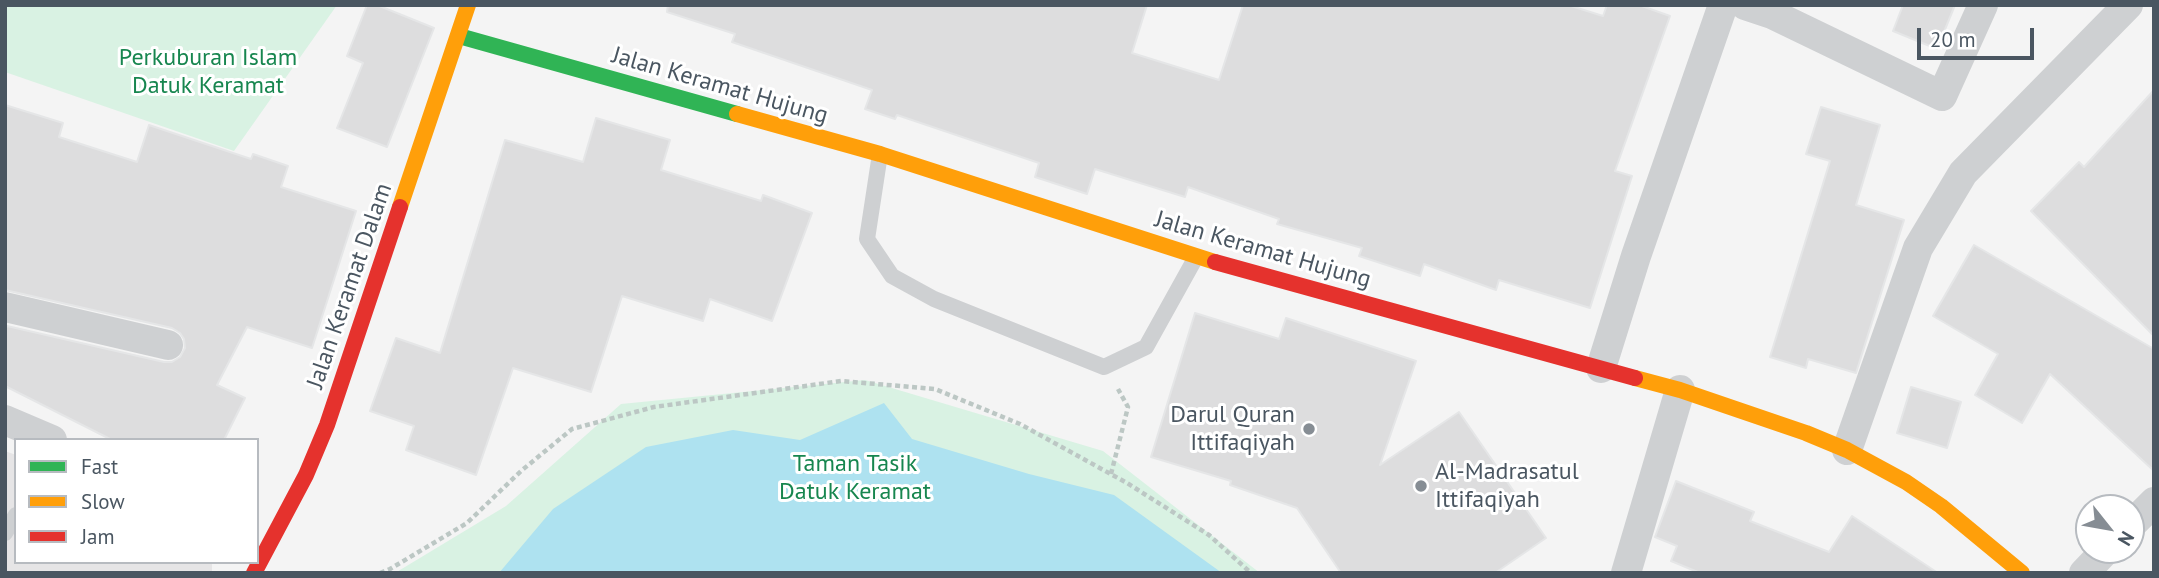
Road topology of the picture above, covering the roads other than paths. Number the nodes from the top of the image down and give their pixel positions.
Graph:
1 (468, 5) edge
2 (1723, 5) edge
3 (1745, 5) edge
4 (1983, 5) edge
5 (2128, 5) edge
6 (459, 36) junction
7 (880, 154) junction
8 (1196, 257) junction
9 (5, 307) edge
10 (168, 345) dead end
11 (1601, 368) junction
12 (1680, 390) junction
13 (5, 420) edge
14 (47, 438) edge
15 (1847, 450) junction
16 (267, 529) edge
17 (259, 556) edge
18 (1626, 573) edge
19 (2022, 573) edge

1 - 6 street, Jalan Keramat Dalam
2 - 11 street
3 - 4 street
5 - 15 street
6 - 7 street, Jalan Keramat Hujung
6 - 16 street, Jalan Keramat Dalam
7 - 8 street, Jalan Keramat Hujung
7 - 8 lane
8 - 11 street, Jalan Keramat Hujung
9 - 10 street
11 - 12 street, Jalan Keramat Hujung
12 - 15 street, Jalan Keramat Hujung
12 - 18 street
13 - 14 street
15 - 19 street, Jalan Keramat Hujung
16 - 17 street, Jalan Keramat Dalam

